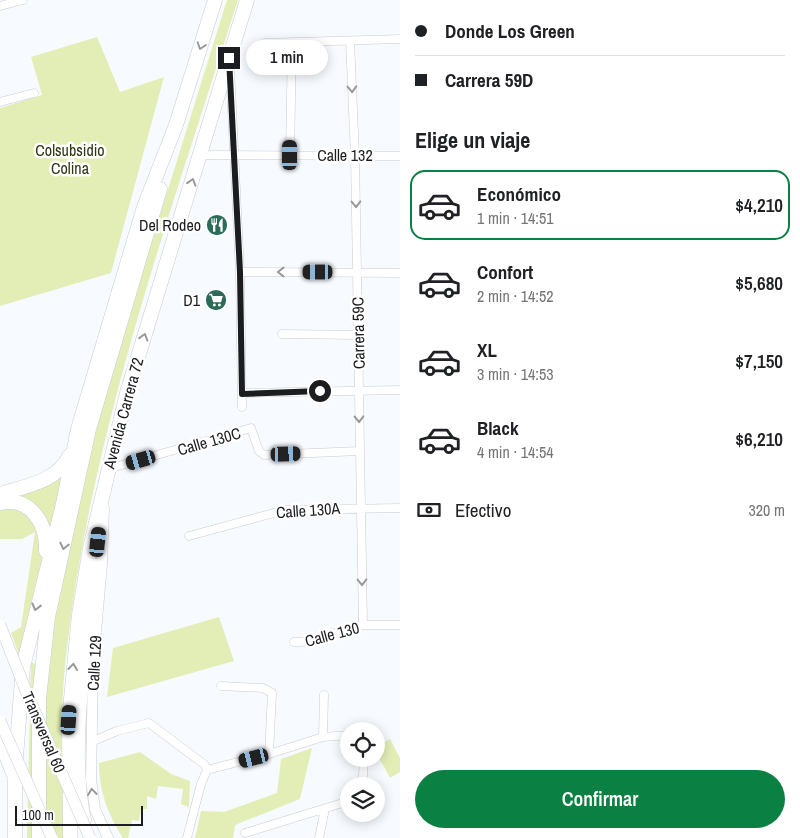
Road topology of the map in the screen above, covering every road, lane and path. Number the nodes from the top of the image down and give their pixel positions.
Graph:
1 (23, 0) edge
2 (215, 0) edge
3 (247, 0) edge
4 (0, 6) edge
5 (400, 40) edge
6 (350, 41) junction
7 (292, 42) junction
8 (264, 43) dead end
9 (229, 58) junction
10 (34, 93) dead end
11 (0, 102) edge
12 (176, 125) junction
13 (200, 155) junction
14 (235, 155) junction
15 (290, 155) junction
16 (355, 156) junction
17 (400, 156) edge
18 (240, 272) junction
19 (357, 273) junction
20 (400, 273) edge
21 (282, 334) dead end
22 (358, 336) junction
23 (359, 390) junction
24 (400, 390) edge
25 (242, 394) junction
26 (242, 407) dead end
27 (76, 440) junction
28 (360, 451) junction
29 (108, 469) junction
30 (105, 486) junction
31 (0, 494) edge
32 (0, 503) edge
33 (361, 508) junction
34 (400, 508) edge
35 (189, 536) dead end
36 (44, 574) junction
37 (0, 625) edge
38 (363, 625) junction
39 (400, 625) edge
40 (294, 642) dead end
41 (221, 686) dead end
42 (324, 695) dead end
43 (0, 721) edge
44 (340, 736) edge
45 (322, 737) junction
46 (0, 740) edge
47 (91, 742) junction
48 (269, 754) junction
49 (207, 770) junction
50 (19, 788) junction
51 (340, 804) edge
52 (325, 809) junction
53 (245, 833) dead end
54 (88, 834) edge
55 (15, 838) edge
56 (22, 838) edge
57 (38, 838) edge
58 (52, 838) edge
59 (70, 838) edge
60 (108, 838) edge
61 (187, 838) edge
62 (319, 838) edge

1 - 4 street
2 -> 12 highway, Avenida Carrera 72
3 - 9 highway, Avenida Carrera 72
5 - 6 street
6 - 7 street
6 -> 16 street, Carrera 59C
7 - 8 street
7 - 15 street
9 - 13 highway, Avenida Carrera 72
9 - 14 street
10 - 11 street
12 - 27 highway, Avenida Carrera 72
12 -> 57 highway, Avenida Carrera 72
13 - 14 street, Calle 132
29 -> 13 highway, Avenida Carrera 72
14 - 15 street, Calle 132
14 - 18 street
15 - 16 street, Calle 132
16 - 17 street, Calle 132
16 -> 19 street, Carrera 59C
19 -> 18 street
18 - 25 street
19 - 20 street
19 - 22 street, Carrera 59C
21 - 22 street
22 - 23 street, Carrera 59C
23 - 24 street
23 - 25 street
23 -> 28 street, Carrera 59C
25 - 26 street
27 - 31 highway
27 - 36 highway, Avenida Carrera 72
28 - 29 street, Calle 130C
28 - 33 street, Carrera 59C
29 - 30 highway, Avenida Carrera 72
30 - 47 main road, Calle 129
30 - 54 highway, bridge
59 -> 30 highway, Avenida Carrera 72
32 - 36 highway
33 - 34 street, Calle 130A
33 - 35 street, Calle 130A
33 -> 38 street, Carrera 59C
36 -> 50 highway, Avenida Carrera 72
37 - 54 main road, Transversal 60, bridge
38 - 39 street, Calle 130
38 - 40 street, Calle 130
41 - 48 street
42 - 45 street
43 - 58 main road, bridge
44 - 45 street
45 - 48 street
46 - 50 highway
47 - 49 street
60 -> 47 main road, Calle 129
48 - 49 street
49 - 61 street
50 - 55 highway, Avenida Carrera 72
50 - 56 highway
51 - 52 street
52 - 53 street
52 - 62 street

